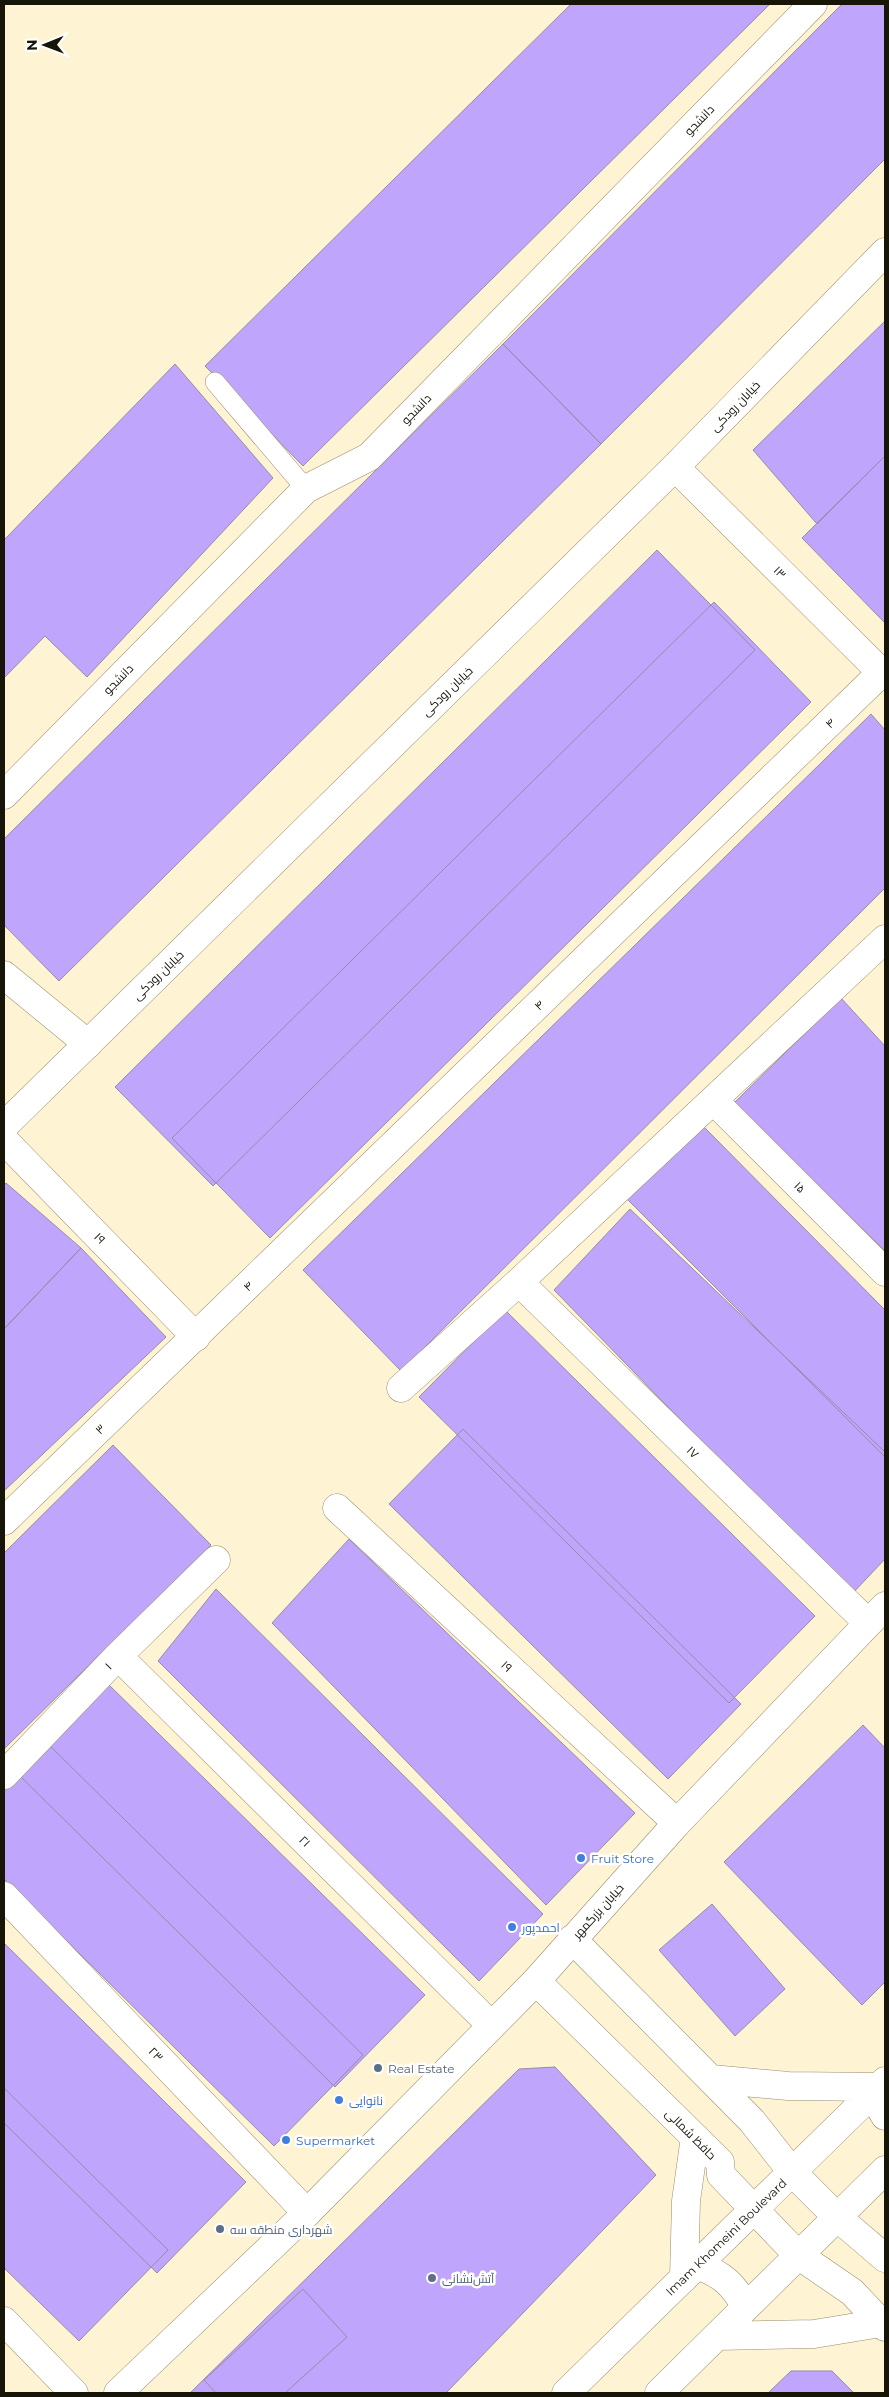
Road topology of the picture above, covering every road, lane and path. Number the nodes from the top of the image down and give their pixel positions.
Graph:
1 (813, 4) edge
2 (885, 252) edge
3 (215, 382) dead end
4 (675, 467) junction
5 (306, 489) junction
6 (884, 674) edge
7 (4, 795) edge
8 (885, 939) edge
9 (4, 975) edge
10 (88, 1044) junction
11 (714, 1101) junction
12 (4, 1126) edge
13 (4, 1140) edge
14 (885, 1272) edge
15 (519, 1282) junction
16 (196, 1337) junction
17 (401, 1388) dead end
18 (337, 1508) dead end
19 (4, 1521) edge
20 (216, 1560) dead end
21 (876, 1614) edge
22 (118, 1656) junction
23 (4, 1775) edge
24 (677, 1823) junction
25 (4, 1896) edge
26 (572, 1939) junction
27 (536, 1981) junction
28 (491, 2025) junction
29 (711, 2079) junction
30 (880, 2094) edge
31 (695, 2137) junction
32 (885, 2170) edge
33 (792, 2172) junction
34 (754, 2209) junction
35 (307, 2213) junction
36 (837, 2217) junction
37 (798, 2255) junction
38 (885, 2258) edge
39 (690, 2272) junction
40 (746, 2307) junction
41 (4, 2321) edge
42 (883, 2325) edge
43 (718, 2336) junction
44 (74, 2393) edge
45 (118, 2393) edge
46 (566, 2393) edge
47 (659, 2393) edge

1 - 5 street, دانشجو
2 - 4 street, خیابان رودکی
3 - 5 lane
4 - 6 street, ۱۳
4 - 10 street, خیابان رودکی
5 - 7 street, دانشجو
6 - 16 street, ۴
8 - 11 street
9 - 10 street
10 - 12 street, خیابان رودکی
11 - 14 street, ۱۵
11 - 15 street
13 - 16 street, ۱۹
15 - 17 street
15 - 21 street, ۱۷
16 - 19 street, ۳
18 - 24 street, ۱۹
20 - 22 street, ۱
21 - 24 street, خیابان بزرگمهر
22 - 23 street, ۱
22 - 28 street, ۲۱
24 - 26 street, خیابان بزرگمهر
25 - 35 street, ۲۳
26 - 27 street, خیابان بزرگمهر
26 - 29 street
27 - 28 street, خیابان بزرگمهر
27 - 31 street, حافظ شمالی
28 - 35 street, خیابان بزرگمهر
29 - 30 street
29 - 33 street
30 - 33 street, Imam Khomeini Boulevard
31 - 34 street, حافظ شمالی
31 - 39 street
32 - 36 street
33 - 34 street, Imam Khomeini Boulevard
33 - 36 street
34 - 37 street, حافظ شمالی
34 - 39 street, Imam Khomeini Boulevard
35 - 45 street, خیابان بزرگمهر
36 - 37 street
36 - 38 street
37 - 40 street
37 - 42 street, حافظ شمالی
39 - 40 street
39 - 46 street, Imam Khomeini Boulevard
40 - 43 street
41 - 44 street
42 - 43 street
43 - 47 street

